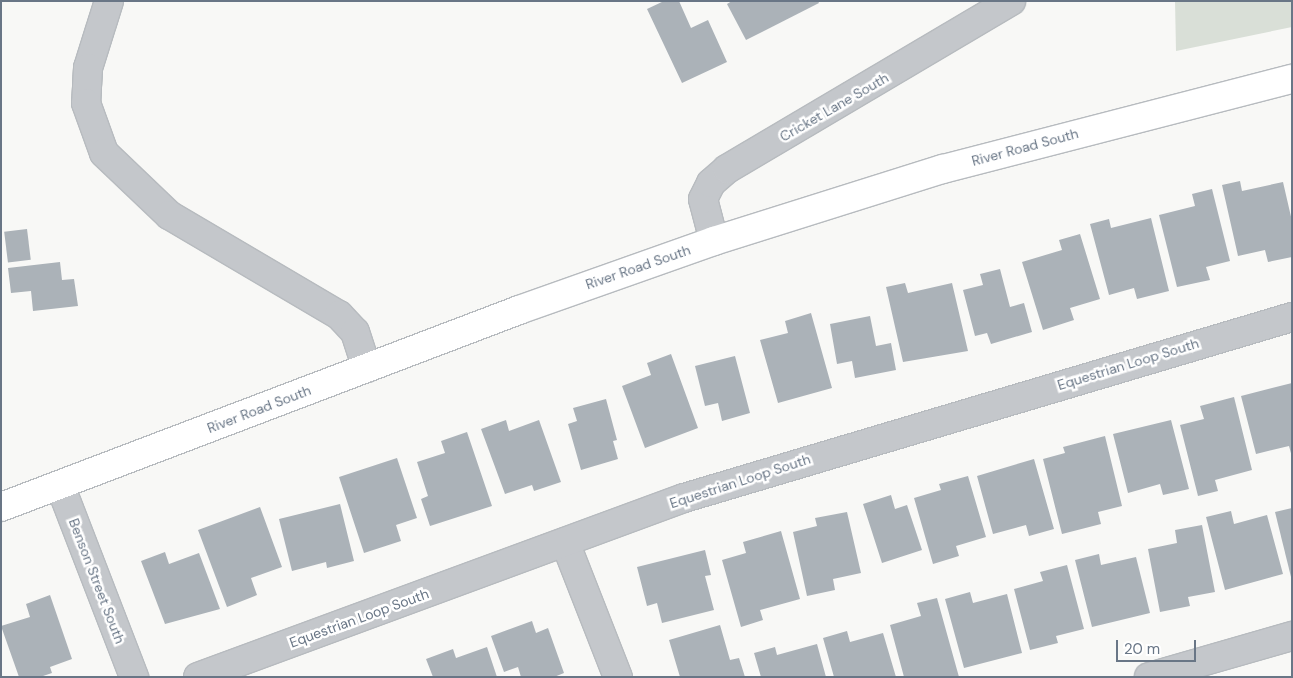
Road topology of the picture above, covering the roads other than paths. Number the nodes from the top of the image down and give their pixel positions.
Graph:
1 (109, 1) edge
2 (1011, 1) edge
3 (1292, 79) edge
4 (714, 240) junction
5 (1292, 317) edge
6 (367, 368) junction
7 (60, 484) junction
8 (1, 507) edge
9 (564, 542) junction
10 (1292, 636) edge
11 (134, 677) edge
12 (198, 677) edge
13 (618, 677) edge
14 (1149, 677) edge

1 - 6 street
2 - 4 street, Cricket Lane South
3 - 4 main road, River Road South
4 - 6 main road, River Road South
5 - 9 street, Equestrian Loop South
6 - 7 main road, River Road South
7 - 8 main road, River Road South
7 - 11 street, Benson Street South
9 - 12 street, Equestrian Loop South
9 - 13 street
10 - 14 street

